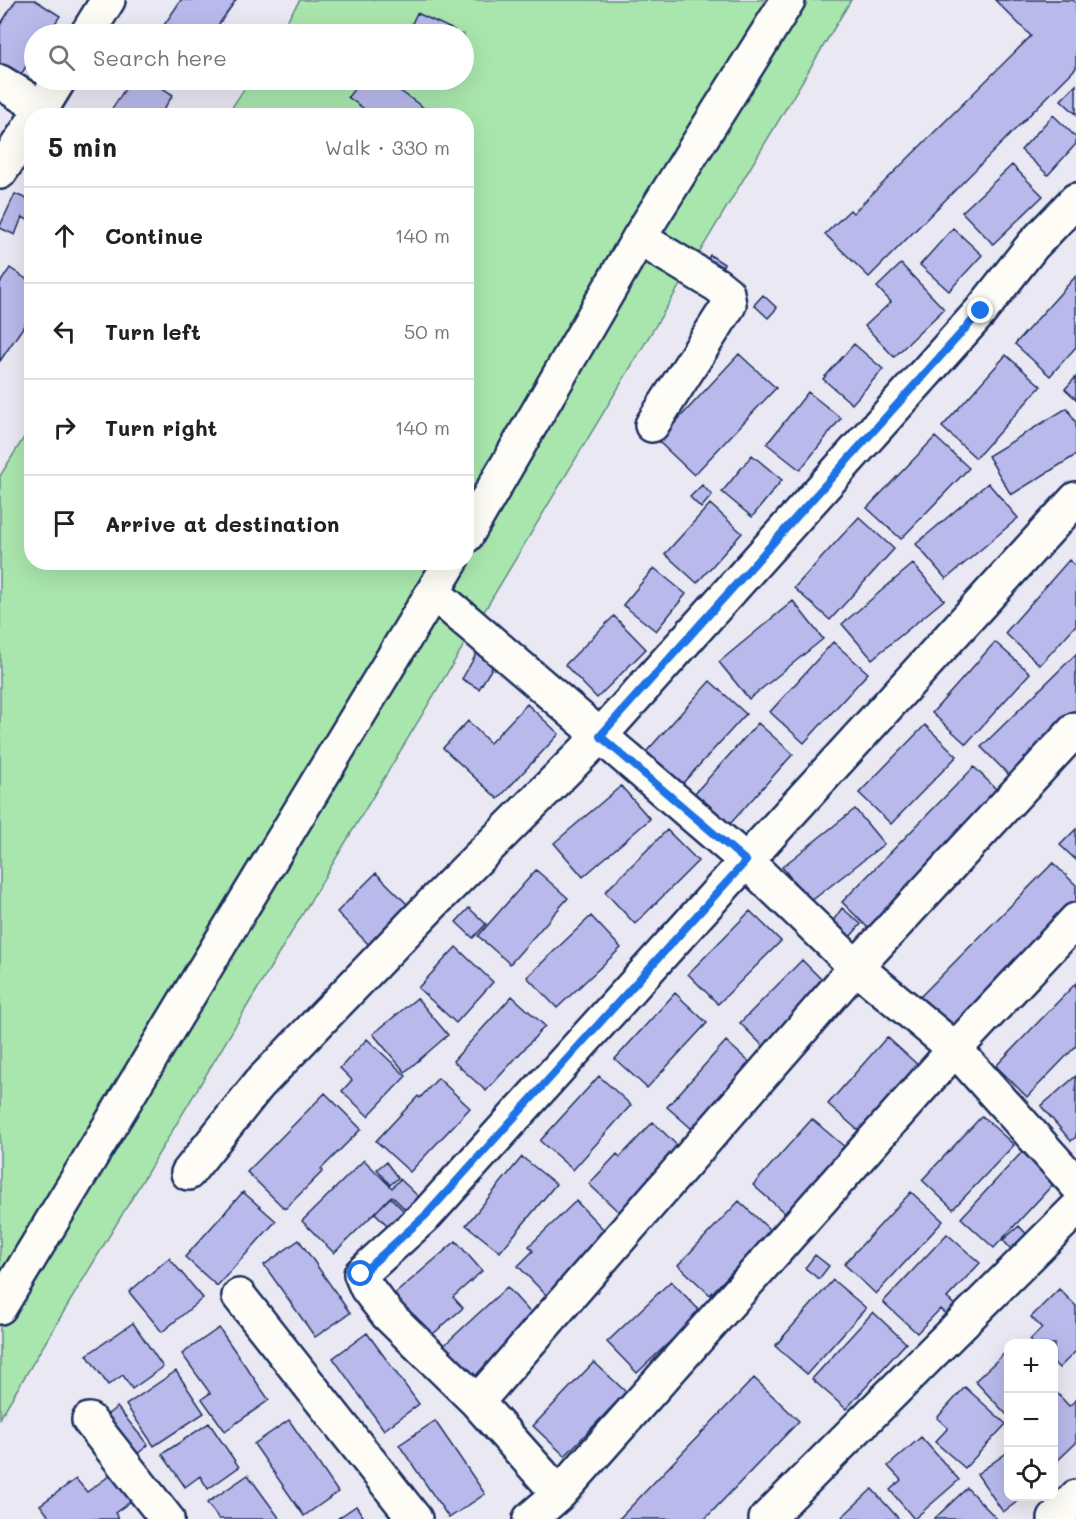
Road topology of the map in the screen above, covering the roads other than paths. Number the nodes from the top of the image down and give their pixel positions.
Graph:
1 (108, 0) edge
2 (788, 0) edge
3 (93, 24) edge
4 (0, 82) edge
5 (53, 90) edge
6 (28, 108) edge
7 (42, 108) edge
8 (24, 136) edge
9 (0, 172) edge
10 (1076, 200) edge
11 (639, 238) junction
12 (652, 425) dead end
13 (1076, 499) edge
14 (474, 522) edge
15 (447, 570) edge
16 (434, 593) junction
17 (1076, 729) edge
18 (600, 736) junction
19 (746, 861) junction
20 (1076, 920) edge
21 (856, 967) junction
22 (955, 1049) junction
23 (188, 1173) dead end
24 (1076, 1184) edge
25 (1076, 1209) edge
26 (239, 1296) dead end
27 (0, 1307) edge
28 (477, 1402) junction
29 (89, 1419) dead end
30 (558, 1494) junction
31 (1076, 1497) edge
32 (167, 1519) edge
33 (415, 1519) edge
34 (530, 1519) edge
35 (766, 1519) edge
36 (1055, 1519) edge

1 - 3 street
2 - 11 street
4 - 6 street
5 - 7 street
8 - 9 street
10 - 18 street
11 - 12 street
11 - 14 street
13 - 19 street
15 - 16 street
16 - 18 street
16 - 27 street
17 - 21 street
18 - 19 street
18 - 23 street
19 - 21 street
19 - 28 street
20 - 22 street
21 - 22 street
21 - 28 street
22 - 24 street
22 - 30 street
25 - 35 street
26 - 33 street
28 - 30 street
29 - 32 street
30 - 34 street
31 - 36 street

